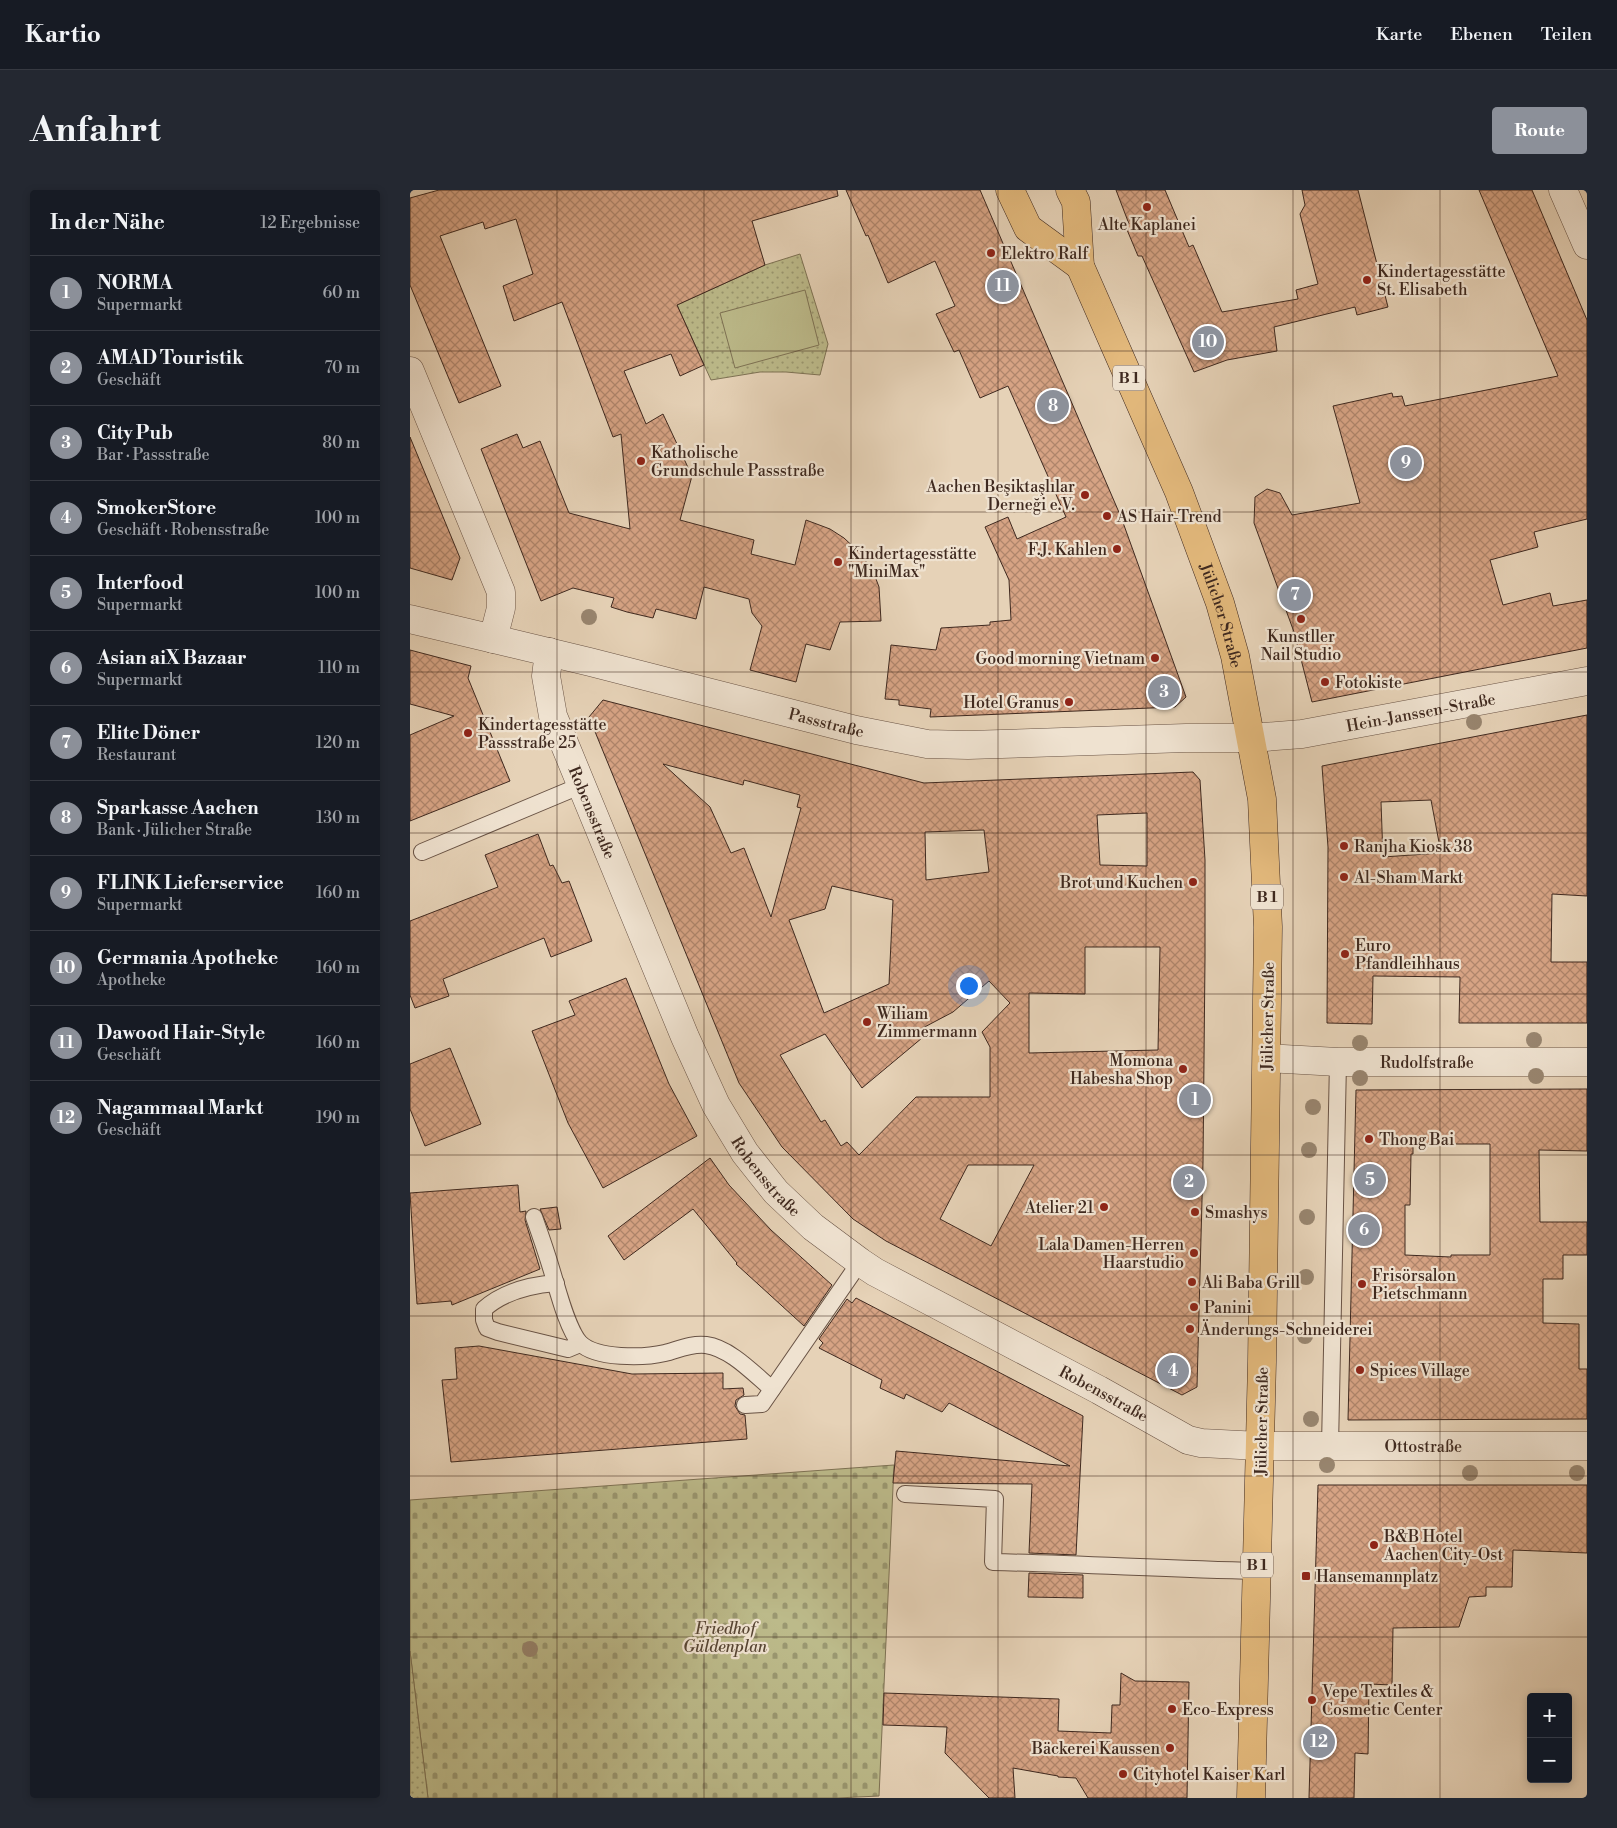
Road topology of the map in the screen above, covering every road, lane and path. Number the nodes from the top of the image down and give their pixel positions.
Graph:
1 (1010, 190) edge
2 (1070, 190) edge
3 (1563, 190) edge
4 (1587, 245) edge
5 (1080, 266) junction
6 (410, 371) edge
7 (410, 618) edge
8 (493, 639) junction
9 (549, 652) junction
10 (1587, 681) edge
11 (1252, 738) junction
12 (582, 785) junction
13 (422, 852) dead end
14 (1267, 1058) junction
15 (1338, 1062) junction
16 (1587, 1062) edge
17 (534, 1218) dead end
18 (860, 1262) junction
19 (556, 1283) junction
20 (580, 1344) junction
21 (772, 1389) junction
22 (745, 1405) dead end
23 (1260, 1446) junction
24 (1330, 1446) junction
25 (1587, 1446) edge
26 (905, 1494) dead end
27 (1257, 1571) junction
28 (1250, 1796) edge

1 - 5 main road
2 - 5 main road, Jülicher Straße / B 1
3 - 4 street
5 - 11 main road, Jülicher Straße / B 1
6 - 8 street
7 - 8 street, Passstraße
8 - 9 street, Passstraße
9 - 11 street, Passstraße
9 - 12 street, Robensstraße
10 - 11 street, Hein-Janssen-Straße
11 - 14 main road, Jülicher Straße / B 1
12 - 13 lane
12 - 18 street, Robensstraße
14 - 15 street, Rudolfstraße
14 - 23 main road, Jülicher Straße / B 1
15 - 16 street, Rudolfstraße
15 - 24 lane
17 - 19 lane
18 - 21 lane
18 - 23 street, Robensstraße
19 - 20 lane
19 - 20 lane
20 - 21 lane
21 - 22 lane
23 - 24 street, Ottostraße
23 - 27 main road, Jülicher Straße / B 1
24 - 25 street, Ottostraße
26 - 27 lane
27 - 28 main road, Jülicher Straße / B 1

